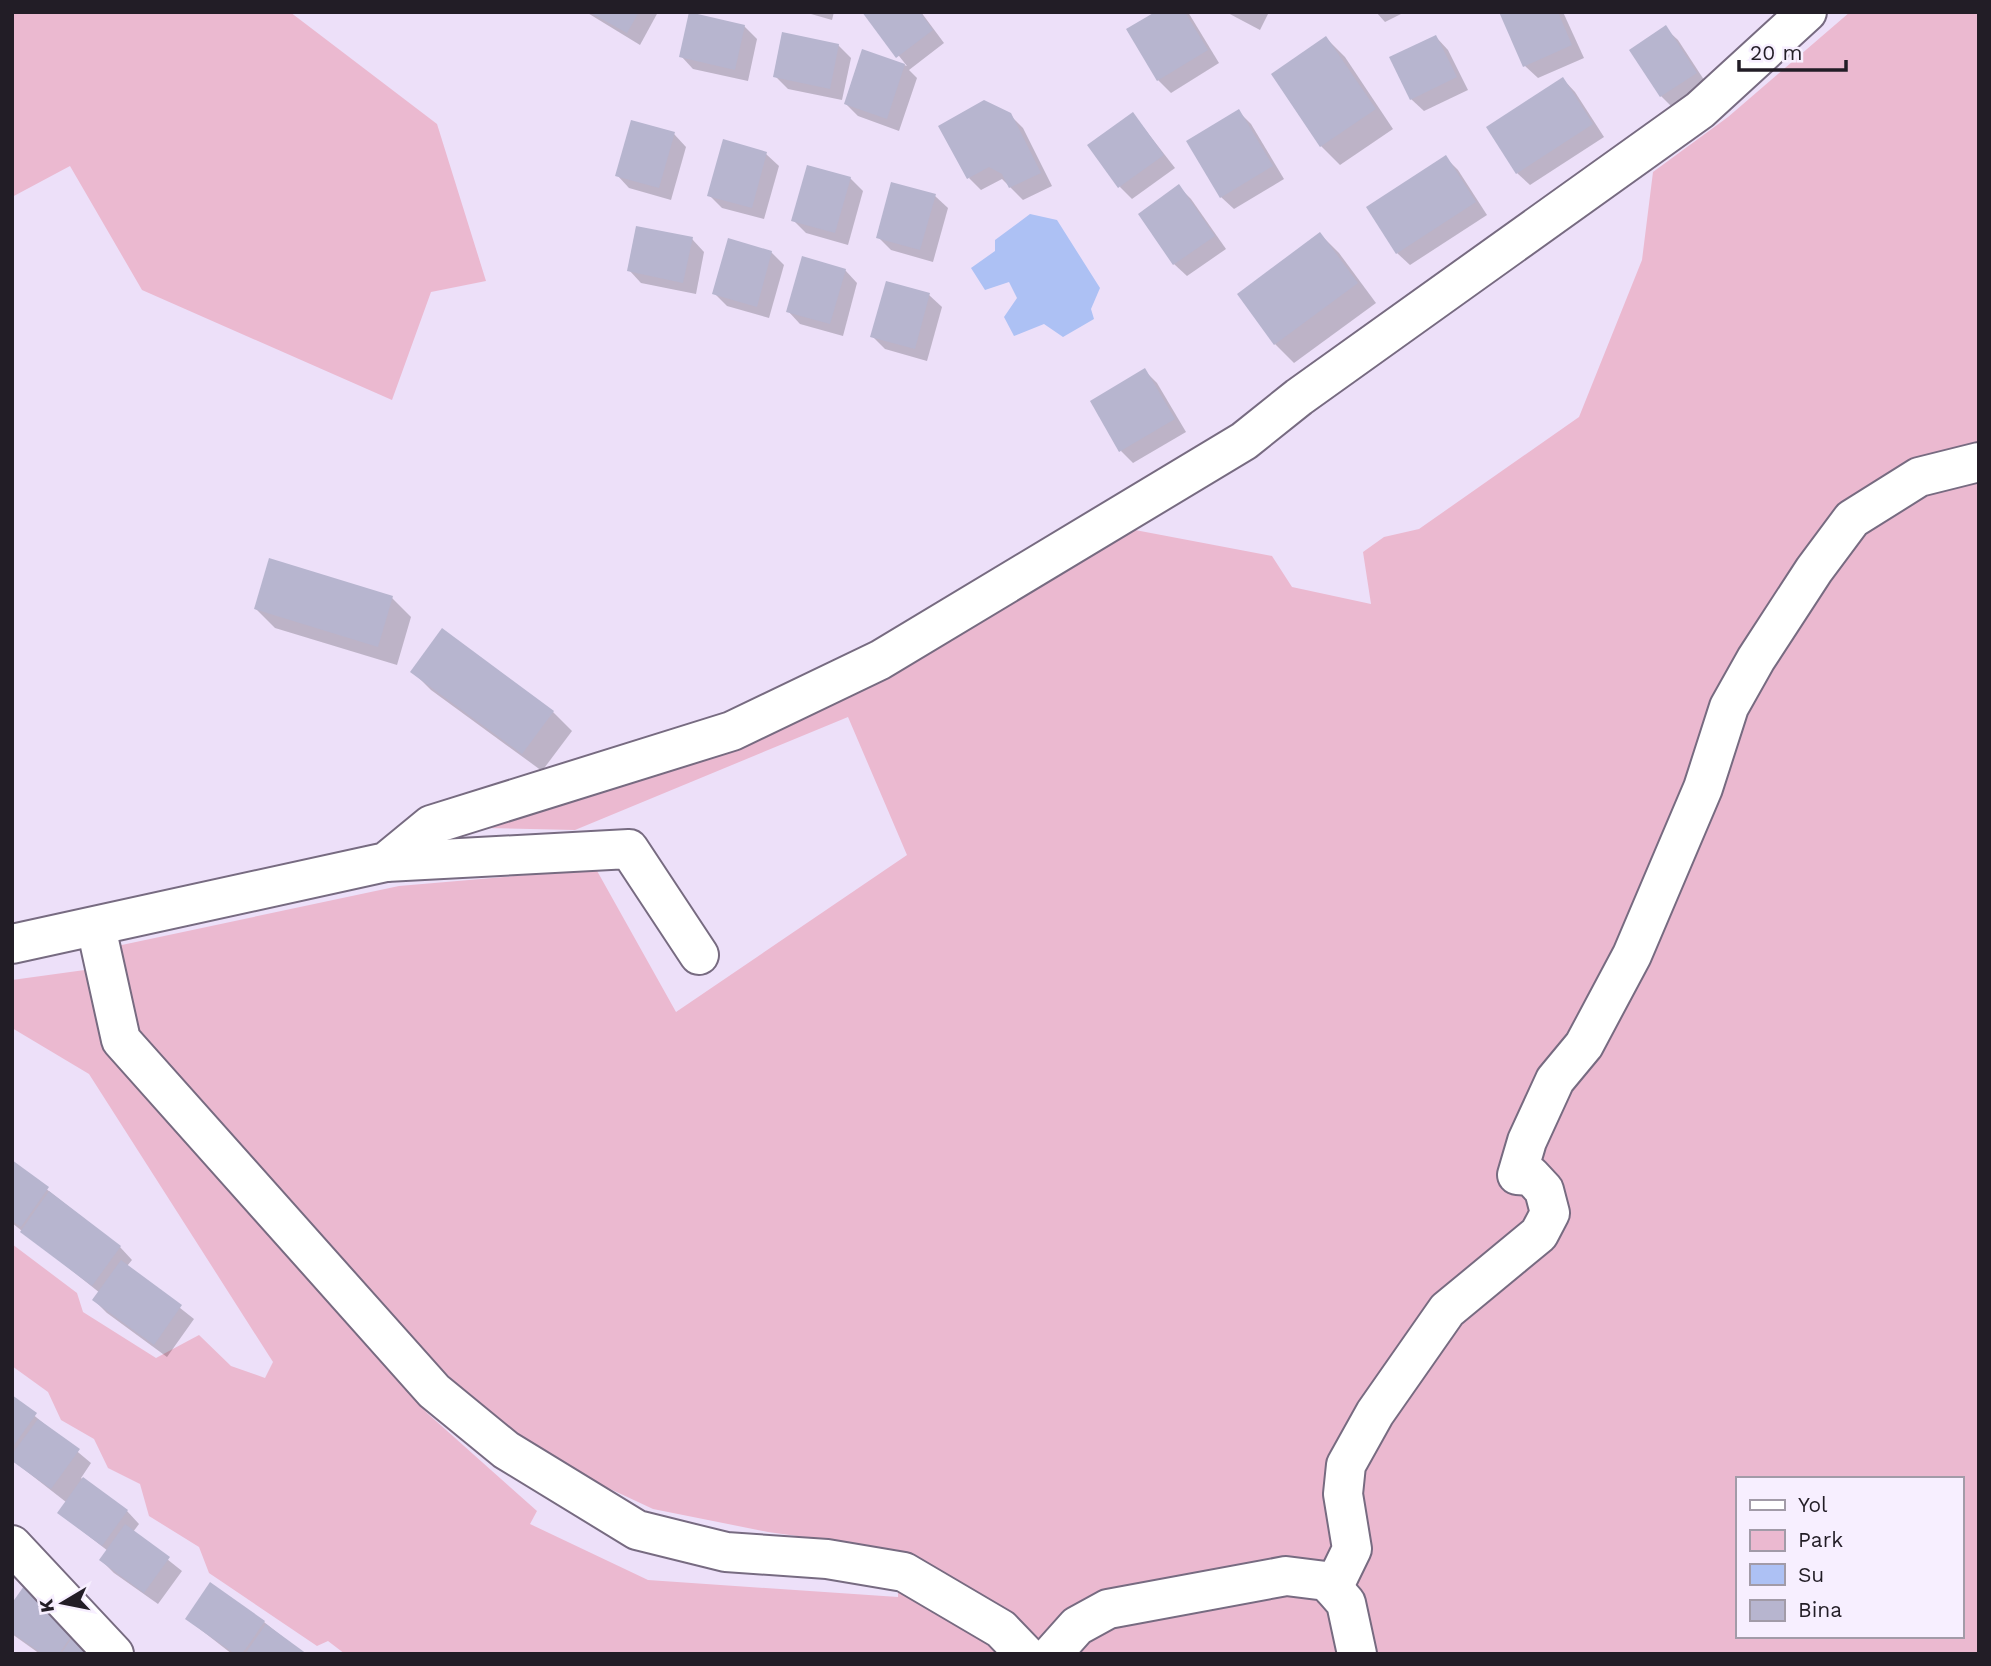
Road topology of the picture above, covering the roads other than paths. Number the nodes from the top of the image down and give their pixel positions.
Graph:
1 (1807, 12) edge
2 (1979, 462) edge
3 (386, 863) junction
4 (96, 927) junction
5 (12, 944) edge
6 (699, 955) dead end
7 (12, 1545) edge
8 (1333, 1588) junction
9 (114, 1654) edge
10 (1025, 1654) edge
11 (1052, 1654) edge
12 (1357, 1654) edge

1 - 3 street
2 - 8 street
3 - 4 street
3 - 6 street
4 - 5 street
4 - 10 street
7 - 9 street
8 - 11 street
8 - 12 street

